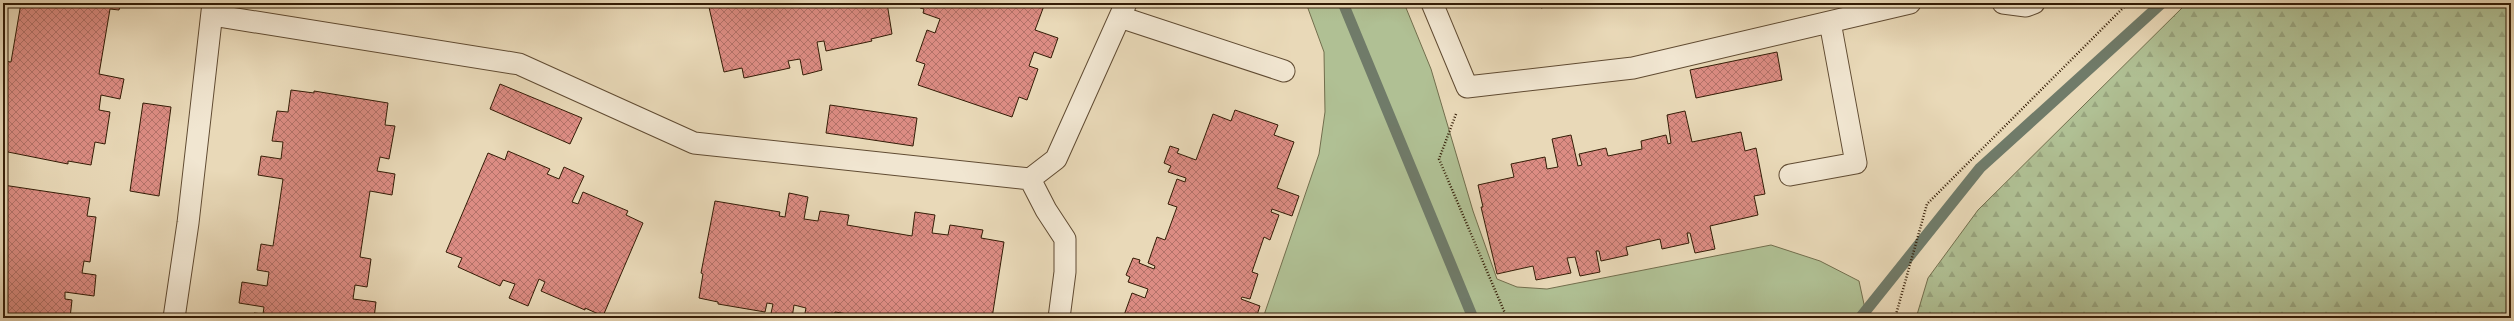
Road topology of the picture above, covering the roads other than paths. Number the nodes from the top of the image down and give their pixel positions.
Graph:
1 (1432, 3) edge
2 (1910, 3) edge
3 (2003, 3) edge
4 (2034, 3) edge
5 (213, 9) edge
6 (1123, 10) edge
7 (1830, 22) junction
8 (1284, 71) dead end
9 (1790, 175) dead end
10 (1030, 180) junction
11 (174, 318) edge
12 (1059, 318) edge

1 - 7 lane
2 - 7 lane
3 - 4 lane
5 - 10 lane
5 - 11 lane
6 - 8 lane
6 - 10 lane
7 - 9 lane
10 - 12 lane

